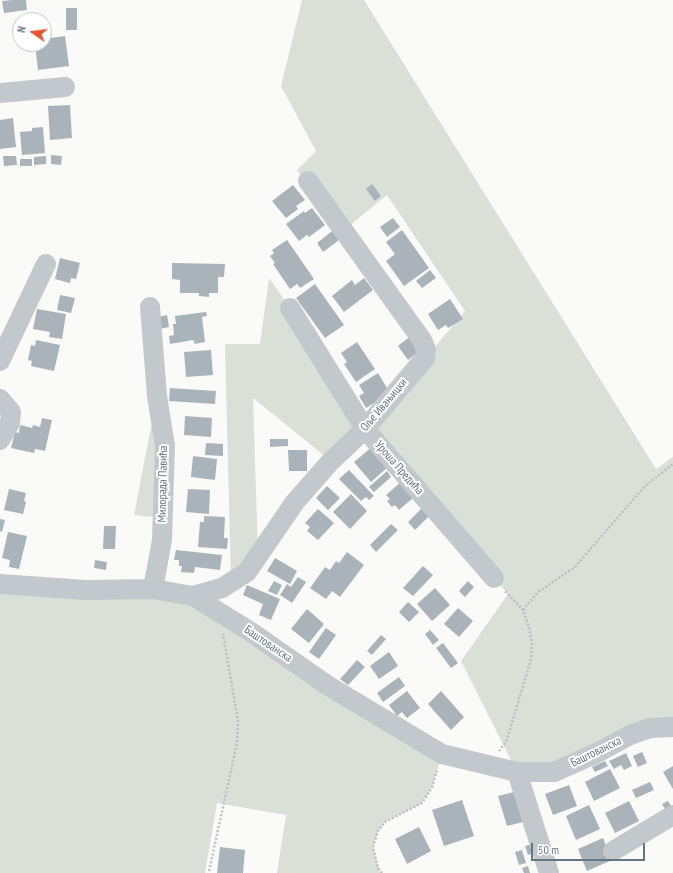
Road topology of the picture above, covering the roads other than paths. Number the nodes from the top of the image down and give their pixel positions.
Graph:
1 (65, 88) dead end
2 (0, 93) edge
3 (308, 181) dead end
4 (46, 264) dead end
5 (150, 307) dead end
6 (290, 308) dead end
7 (0, 361) edge
8 (0, 399) edge
9 (366, 429) junction
10 (0, 440) edge
11 (494, 578) road end
12 (0, 584) edge
13 (153, 590) junction
14 (193, 596) junction
15 (673, 727) edge
16 (517, 772) junction
17 (673, 815) edge
18 (613, 851) dead end
19 (549, 873) edge

1 - 2 street
3 - 9 street, Оље Ивањицки
4 - 7 street
5 - 13 street, Милорада Павића
6 - 9 street, Уроша Предића
8 - 10 street
9 - 11 street, Уроша Предића
9 - 14 street, Оље Ивањицки
12 - 13 street, Баштованска
13 - 14 street, Баштованска
14 - 16 street, Баштованска
15 - 16 street, Баштованска
16 - 19 street
17 - 18 street

